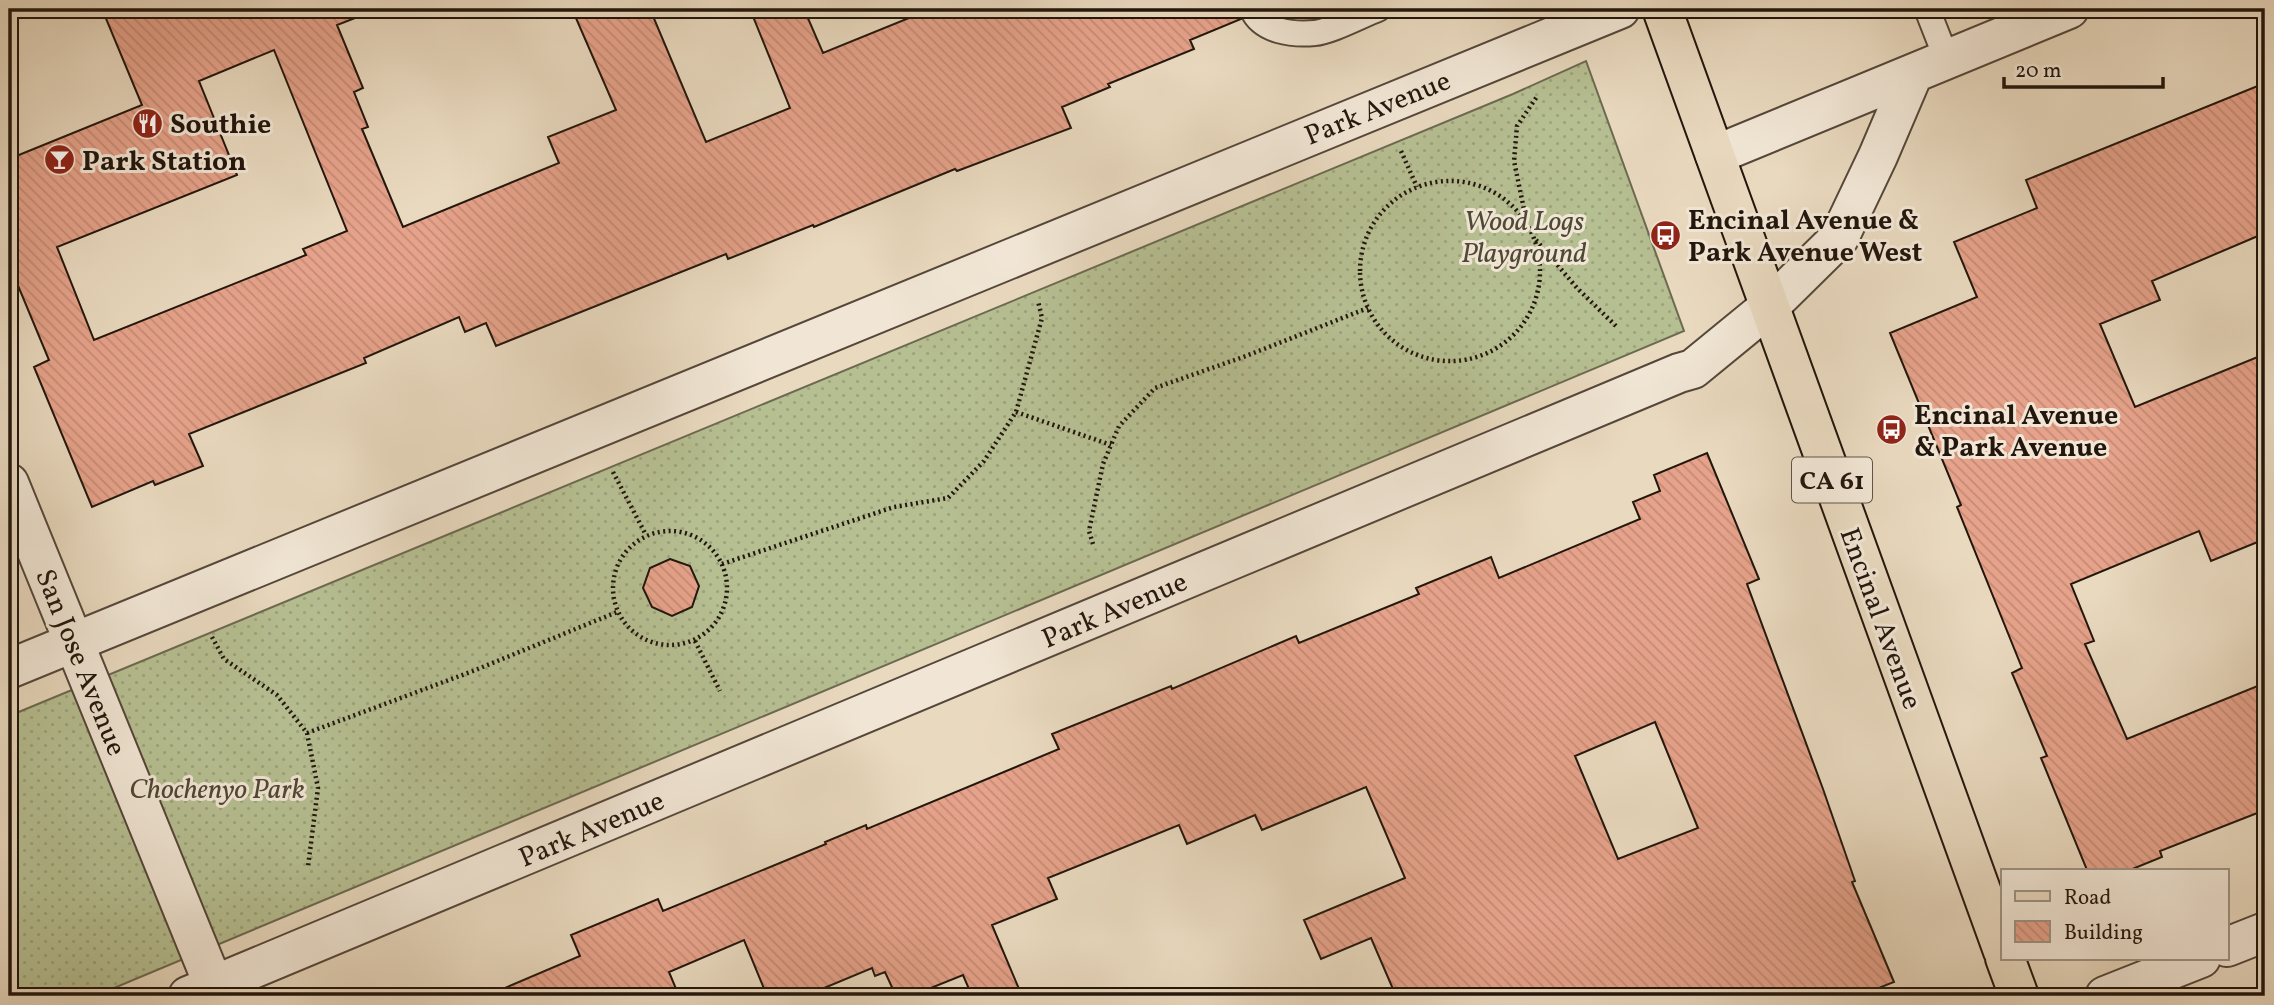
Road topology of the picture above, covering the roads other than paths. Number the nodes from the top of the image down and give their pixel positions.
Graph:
1 (1252, 9) edge
2 (1378, 9) edge
3 (1619, 9) edge
4 (1662, 9) edge
5 (1927, 9) edge
6 (2069, 9) edge
7 (1930, 67) junction
8 (1715, 155) junction
9 (1770, 306) junction
10 (9, 483) edge
11 (74, 642) junction
12 (9, 669) edge
13 (2265, 932) edge
14 (2001, 946) edge
15 (2228, 947) edge
16 (2006, 960) edge
17 (2196, 960) edge
18 (207, 993) edge
19 (2019, 996) edge
20 (2105, 996) edge

1 - 2 lane
3 - 11 street, Park Avenue
4 - 8 main road, Encinal Avenue / CA 61
5 - 7 lane
6 - 7 street
7 - 8 street
7 - 9 street, Park Avenue
8 - 9 main road, Encinal Avenue / CA 61
9 - 14 main road, Encinal Avenue / CA 61
9 - 18 street, Park Avenue
10 - 11 street, San Jose Avenue
11 - 12 street, Park Avenue
11 - 18 street, San Jose Avenue
13 - 15 street
16 - 19 main road
17 - 20 street

